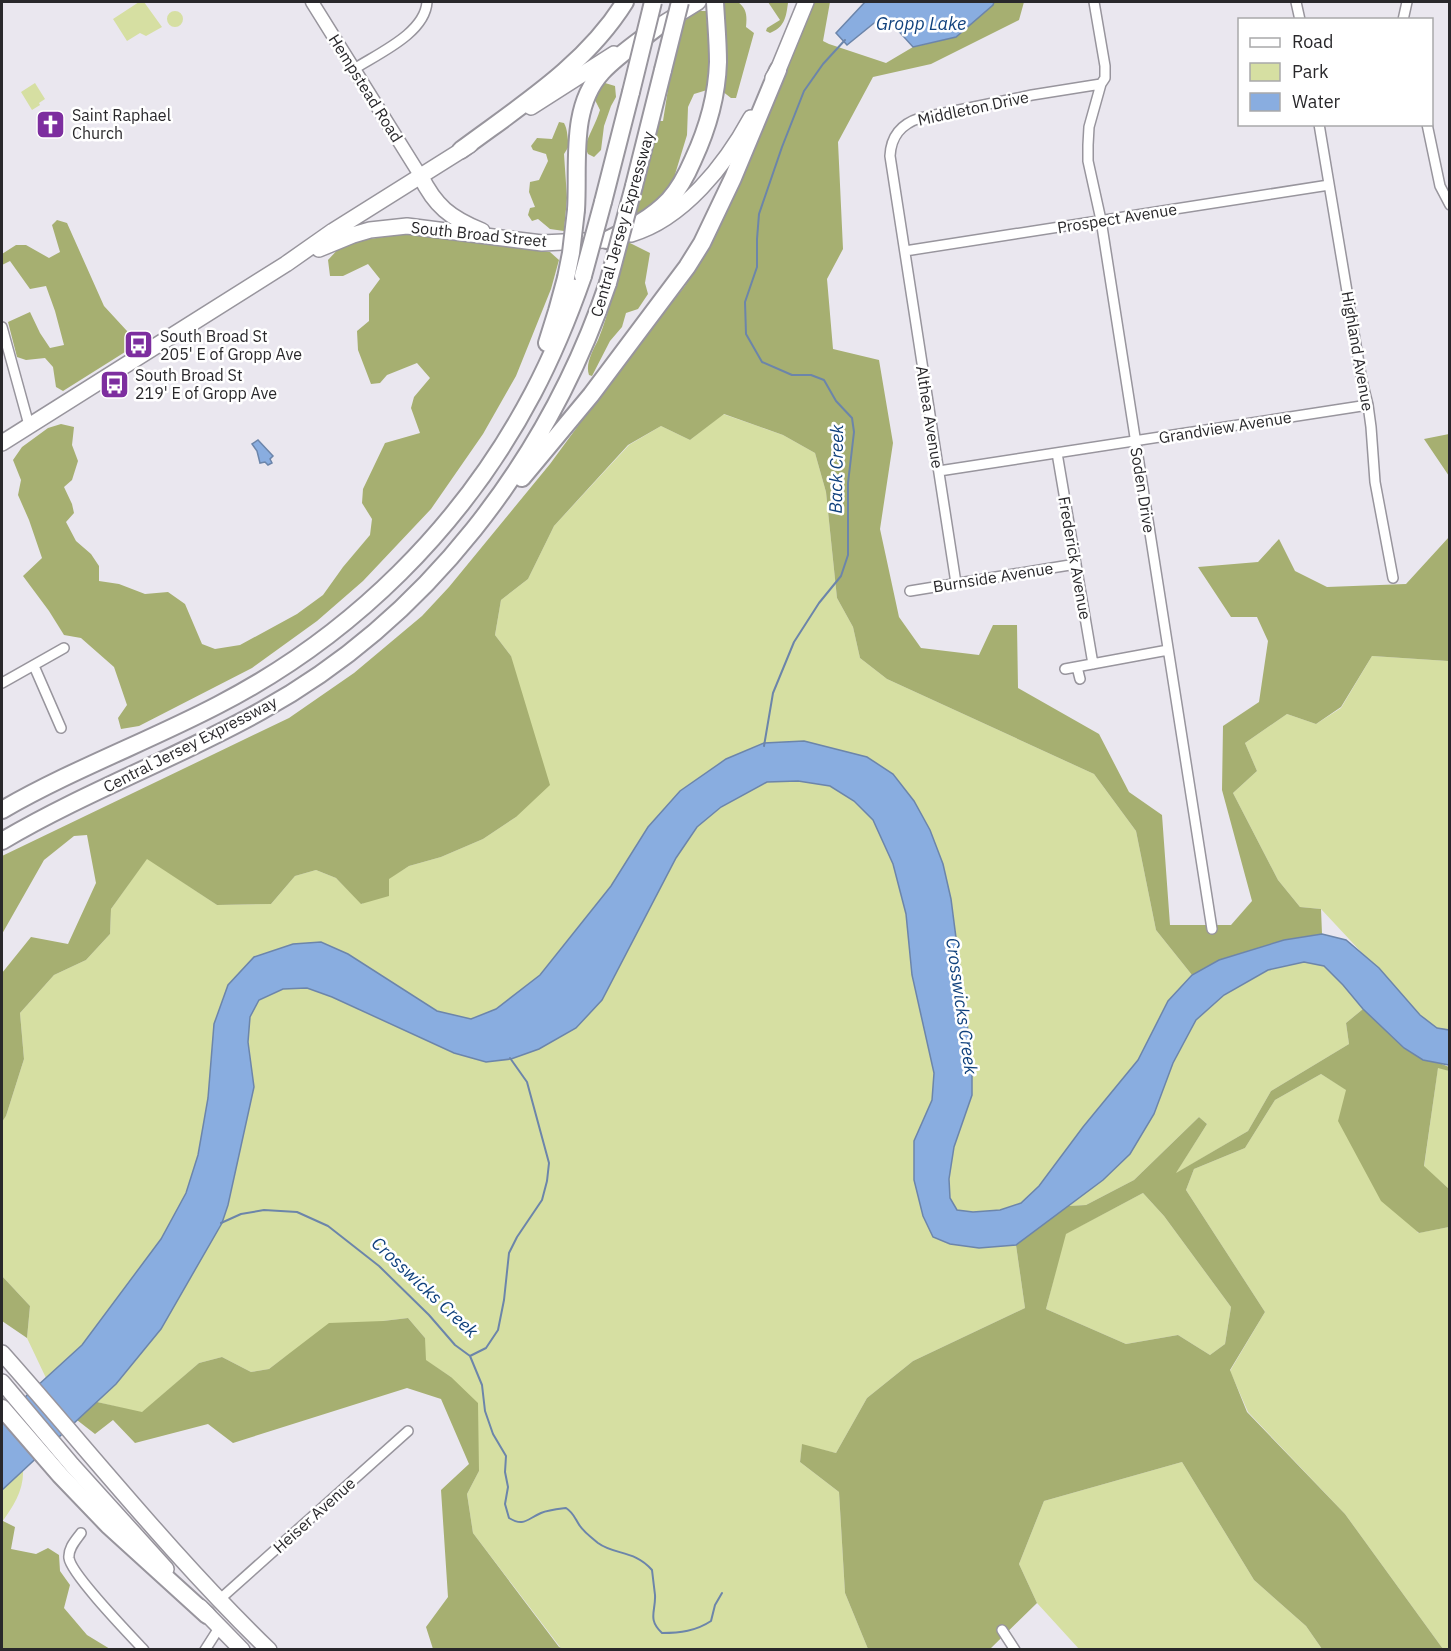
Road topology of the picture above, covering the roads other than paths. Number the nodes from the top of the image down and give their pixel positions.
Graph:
1 (312, 2) edge
2 (427, 2) edge
3 (653, 2) edge
4 (693, 2) edge
5 (698, 2) edge
6 (715, 2) edge
7 (797, 2) edge
8 (806, 2) edge
9 (1094, 2) edge
10 (1296, 2) edge
11 (1407, 2) edge
12 (680, 7) edge
13 (621, 8) edge
14 (1300, 18) edge
15 (1403, 18) edge
16 (656, 28) junction
17 (790, 41) junction
18 (354, 69) junction
19 (778, 70) junction
20 (1101, 84) junction
21 (1318, 126) edge
22 (1427, 126) edge
23 (461, 150) junction
24 (420, 175) junction
25 (1329, 185) junction
26 (1449, 205) edge
27 (1101, 220) junction
28 (501, 238) junction
29 (608, 240) junction
30 (905, 251) junction
31 (286, 264) junction
32 (2, 327) edge
33 (1368, 405) junction
34 (29, 426) junction
35 (1136, 441) junction
36 (2, 443) edge
37 (1057, 453) junction
38 (939, 471) junction
39 (486, 515) junction
40 (451, 517) junction
41 (1076, 564) junction
42 (1393, 578) dead end
43 (956, 584) junction
44 (910, 591) dead end
45 (64, 648) dead end
46 (1168, 650) junction
47 (1093, 664) junction
48 (34, 666) junction
49 (1077, 667) junction
50 (1065, 669) dead end
51 (1080, 679) dead end
52 (2, 684) edge
53 (61, 728) dead end
54 (2, 810) edge
55 (2, 841) edge
56 (1212, 929) dead end
57 (2, 1353) edge
58 (2, 1382) edge
59 (9, 1403) edge
60 (408, 1431) dead end
61 (81, 1533) dead end
62 (219, 1600) junction
63 (207, 1615) joint
64 (219, 1628) junction
65 (1002, 1630) dead end
66 (144, 1650) edge
67 (205, 1650) edge
68 (242, 1650) edge
69 (269, 1650) edge
70 (1015, 1650) edge

1 - 18 street, Hempstead Road
2 - 18 street
3 - 40 highway, Central Jersey Expressway, bridge
4 - 12 main road
5 - 12 main road, South Broad Street
6 - 29 highway
7 - 17 main road
8 - 17 main road, South Broad Street
9 - 20 street, Soden Drive
10 - 14 street
11 - 15 street
12 - 16 main road, South Broad Street
12 - 39 highway, Central Jersey Expressway, bridge
13 - 23 highway
16 - 23 main road, South Broad Street
16 - 40 highway, bridge
17 - 19 main road, South Broad Street
18 - 24 street, Hempstead Road
19 - 29 main road, South Broad Street
19 - 39 highway
20 - 27 street, Soden Drive
20 - 30 street, Middleton Drive
21 - 25 street, Highland Avenue
22 - 26 street
23 - 24 main road, South Broad Street
24 - 28 main road
24 - 31 main road, South Broad Street
25 - 27 street, Prospect Avenue
25 - 33 street, Highland Avenue
27 - 30 street, Prospect Avenue
27 - 35 street, Soden Drive
28 - 29 main road, South Broad Street
28 - 31 main road, South Broad Street
30 - 38 street, Althea Avenue
31 - 34 main road, South Broad Street
32 - 34 street
33 - 35 street, Grandview Avenue
33 - 42 street, Highland Avenue
34 - 36 main road, South Broad Street
35 - 37 street, Grandview Avenue
35 - 46 street, Soden Drive
37 - 38 street, Grandview Avenue
37 - 41 street, Frederick Avenue
38 - 43 street, Althea Avenue
39 - 55 highway, Central Jersey Expressway
40 - 54 highway, Central Jersey Expressway
41 - 43 street, Burnside Avenue
41 - 47 street, Frederick Avenue
43 - 44 street, Burnside Avenue
45 - 48 street
46 - 47 street
46 - 56 street, Soden Drive
47 - 49 street
48 - 52 street
48 - 53 street
49 - 50 street
49 - 51 street
57 - 62 main road
58 - 59 main road
59 - 63 highway
60 - 62 street, Heiser Avenue
61 - 66 street
62 - 69 main road
63 - 64 main road
64 - 67 street
64 - 68 main road
65 - 70 street

